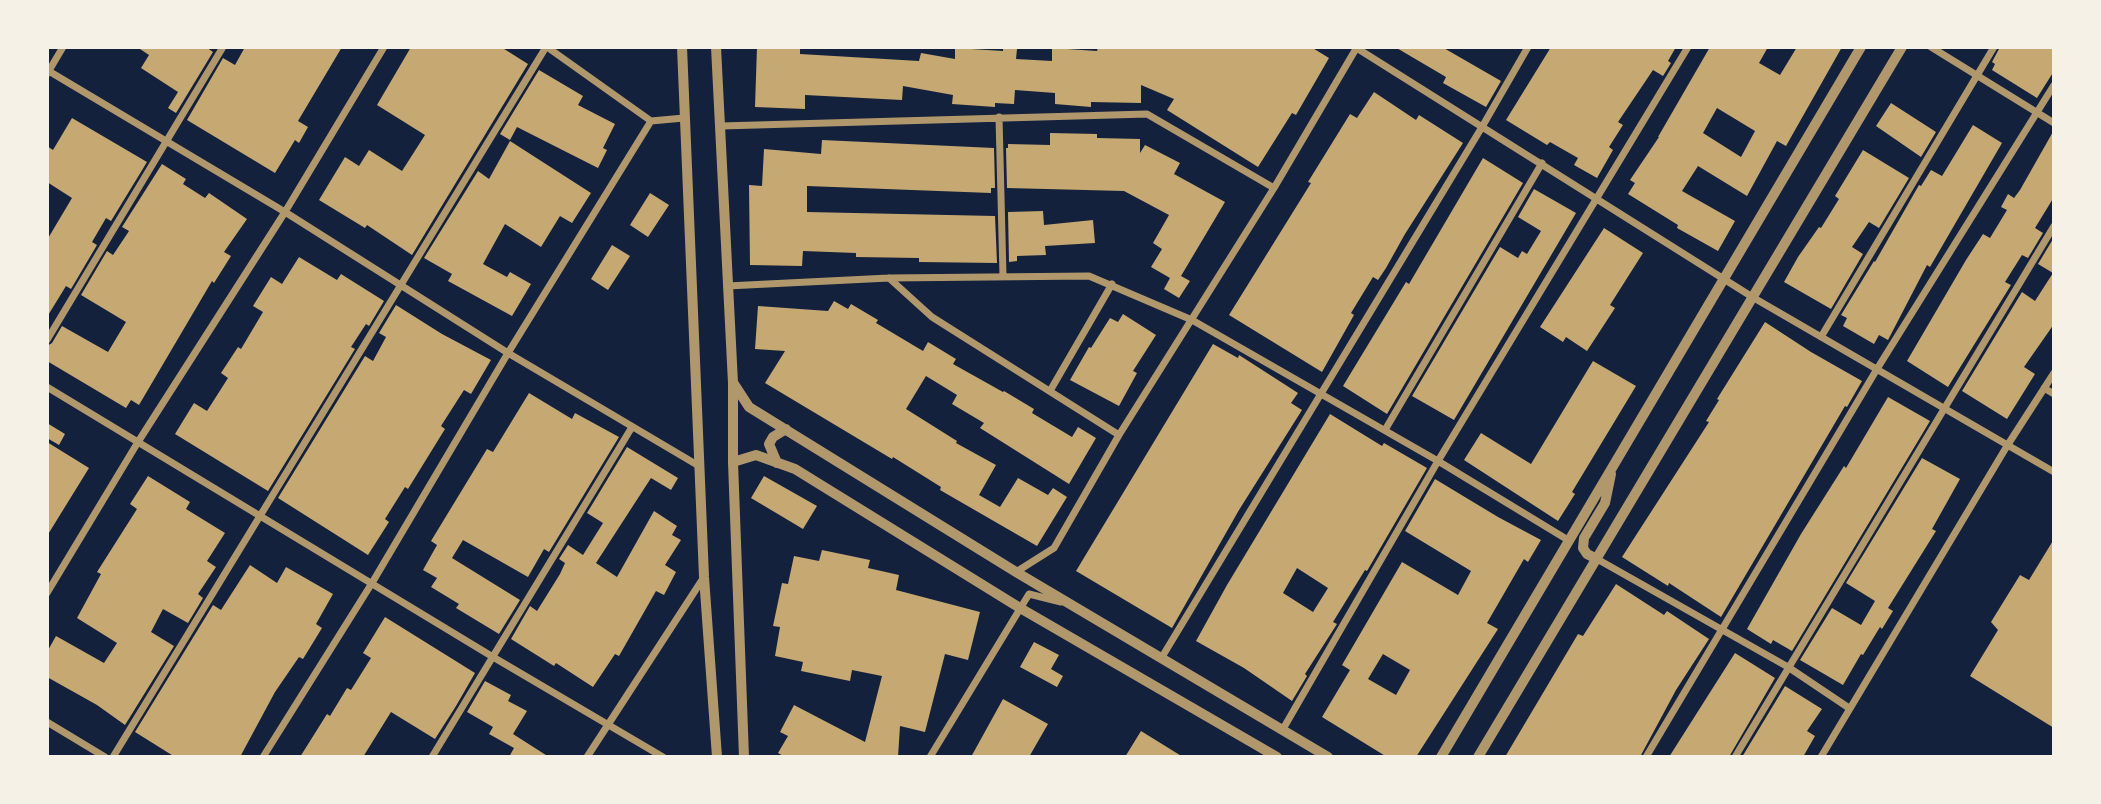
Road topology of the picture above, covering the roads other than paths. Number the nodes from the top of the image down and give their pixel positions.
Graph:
1 (63, 47) edge
2 (223, 47) edge
3 (383, 47) edge
4 (547, 47) edge
5 (682, 47) edge
6 (716, 47) edge
7 (1528, 47) edge
8 (1688, 47) edge
9 (1861, 47) edge
10 (1902, 47) edge
11 (1931, 47) edge
12 (1994, 47) edge
13 (1356, 48) edge
14 (48, 72) edge
15 (1977, 76) junction
16 (2054, 85) edge
17 (2037, 113) junction
18 (999, 117) junction
19 (684, 118) junction
20 (651, 121) junction
21 (2054, 123) edge
22 (721, 126) junction
23 (1482, 127) junction
24 (166, 140) junction
25 (1542, 163) junction
26 (1274, 188) junction
27 (1597, 198) junction
28 (285, 212) junction
29 (2054, 226) edge
30 (1003, 276) junction
31 (889, 278) junction
32 (1722, 279) junction
33 (401, 283) junction
34 (1112, 284) junction
35 (727, 286) junction
36 (1754, 298) junction
37 (1192, 320) junction
38 (1821, 337) junction
39 (47, 340) edge
40 (508, 353) junction
41 (1877, 369) junction
42 (2054, 373) edge
43 (733, 383) junction
44 (47, 387) edge
45 (2044, 388) junction
46 (1050, 391) junction
47 (1322, 394) junction
48 (2054, 394) edge
49 (1945, 408) junction
50 (632, 428) junction
51 (786, 429) junction
52 (1385, 430) junction
53 (1119, 435) junction
54 (138, 442) junction
55 (2007, 446) junction
56 (1438, 461) junction
57 (733, 462) junction
58 (777, 463) junction
59 (1613, 465) junction
60 (699, 466) junction
61 (2054, 472) edge
62 (260, 514) junction
63 (1568, 540) junction
64 (1597, 559) junction
65 (1016, 572) junction
66 (704, 577) junction
67 (372, 583) junction
68 (47, 593) edge
69 (1073, 605) junction
70 (1020, 608) junction
71 (1722, 631) junction
72 (493, 657) junction
73 (1162, 657) junction
74 (1788, 667) junction
75 (1849, 708) junction
76 (47, 722) edge
77 (606, 724) junction
78 (1283, 729) junction
79 (1261, 753) edge
80 (105, 757) edge
81 (113, 757) edge
82 (263, 757) edge
83 (432, 757) edge
84 (587, 757) edge
85 (663, 757) edge
86 (717, 757) edge
87 (744, 757) edge
88 (930, 757) edge
89 (1277, 757) edge
90 (1328, 757) edge
91 (1441, 757) edge
92 (1478, 757) edge
93 (1646, 757) edge
94 (1735, 757) edge
95 (1821, 757) edge

1 - 14 street
2 - 24 street
3 - 28 street
4 - 20 street
4 - 33 street
5 - 19 street
6 - 22 street
7 - 23 street
8 - 27 street
9 - 32 street
10 - 36 street
11 - 15 street
12 - 15 street
13 - 23 street
13 - 26 street
14 - 24 street
15 - 17 street
15 - 38 street
16 - 17 street
17 - 21 street
17 - 41 street
18 - 22 street
18 - 26 street
18 - 30 street
19 - 20 street
19 - 60 street
20 - 40 street
22 - 35 street
23 - 25 street
23 - 47 street
24 - 28 street
24 - 39 street
25 - 27 street
25 - 52 street
26 - 37 street
27 - 32 street
27 - 56 street
28 - 33 street
28 - 54 street
29 - 49 street
30 - 31 street
30 - 34 street
31 - 35 street
31 - 46 street
32 - 36 street
32 - 59 street
33 - 40 street
33 - 62 street
34 - 37 street
34 - 46 street
35 - 43 street
36 - 38 street
36 - 64 street
37 - 47 street
37 - 53 street
38 - 41 street
40 - 50 street
40 - 67 street
41 - 49 street
41 - 71 street
42 - 45 street
43 - 51 street
43 - 57 street
44 - 54 street
45 - 48 street
45 - 55 street
46 - 53 street
47 - 52 street
47 - 73 street
49 - 55 street
49 - 74 street
50 - 60 street
50 - 72 street
51 - 58 street
51 - 65 street
52 - 56 street
53 - 65 street
54 - 62 street
54 - 68 street
55 - 61 street
55 - 75 street
56 - 63 street
56 - 78 street
57 - 58 street
57 - 87 street
58 - 70 street
59 - 63 street
59 - 64 street
60 - 66 street
62 - 67 street
62 - 81 street
63 - 91 street
64 - 71 street
64 - 92 street
65 - 69 street
66 - 77 street
66 - 86 street
67 - 72 street
67 - 82 street
69 - 70 street
69 - 73 street
70 - 79 street
70 - 88 street
71 - 74 street
71 - 93 street
72 - 77 street
72 - 83 street
73 - 78 street
74 - 75 street
74 - 94 street
75 - 95 street
76 - 80 street
77 - 84 street
77 - 85 street
78 - 90 street
79 - 89 street

